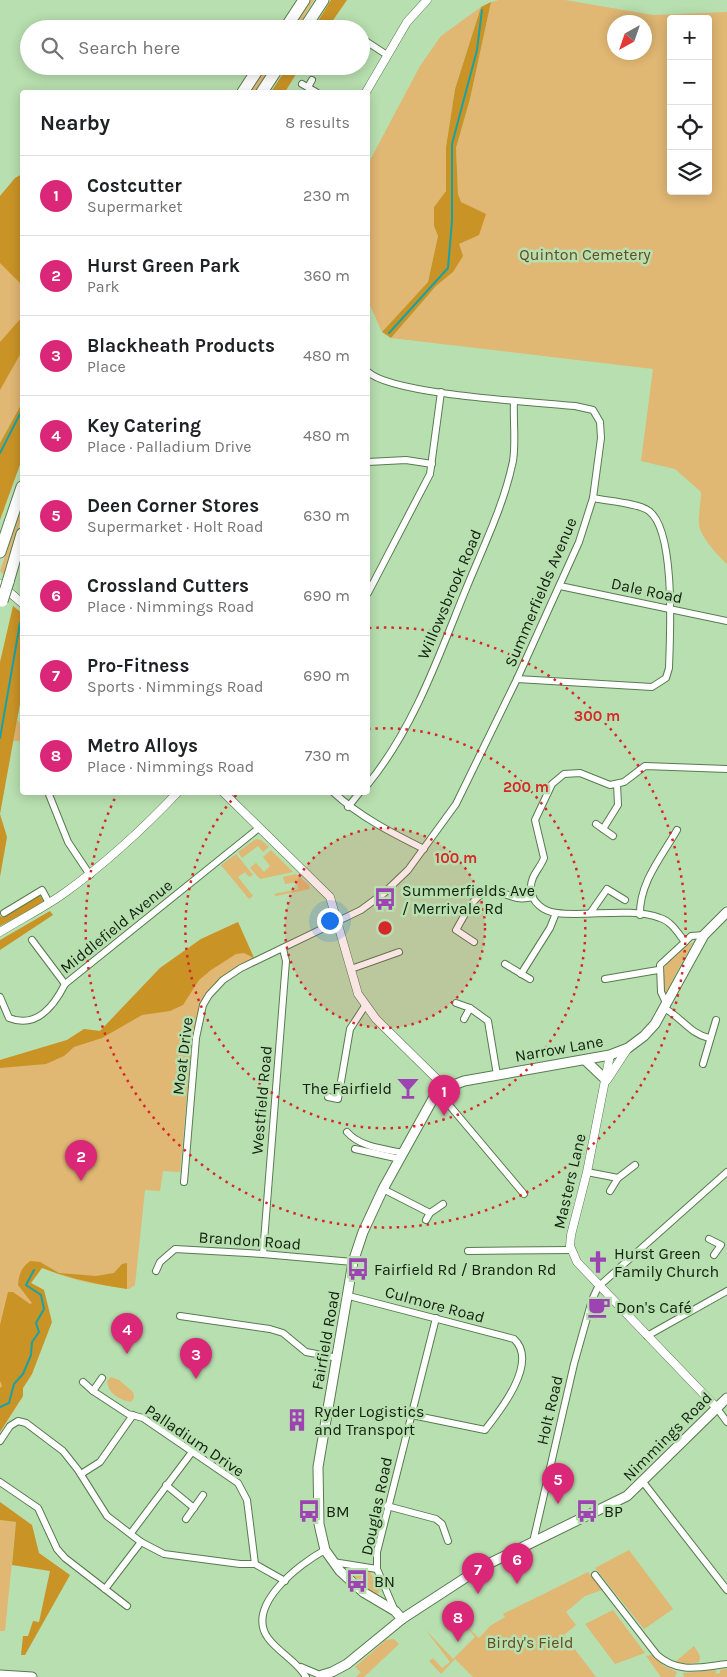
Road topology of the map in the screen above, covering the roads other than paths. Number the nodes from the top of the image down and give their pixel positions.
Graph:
1 (304, 0) edge
2 (323, 0) edge
3 (425, 1) edge
4 (291, 20) edge
5 (310, 20) edge
6 (370, 44) edge
7 (388, 55) junction
8 (254, 75) edge
9 (273, 75) edge
10 (312, 80) dead end
11 (244, 90) edge
12 (263, 90) edge
13 (312, 90) edge
14 (367, 90) edge
15 (370, 373) edge
16 (441, 392) junction
17 (514, 400) junction
18 (370, 462) edge
19 (432, 464) junction
20 (20, 494) edge
21 (593, 498) junction
22 (20, 539) edge
23 (0, 552) edge
24 (4, 583) edge
25 (560, 586) junction
26 (370, 589) edge
27 (20, 601) edge
28 (1, 605) edge
29 (670, 608) junction
30 (727, 620) edge
31 (518, 680) junction
32 (727, 770) edge
33 (370, 781) edge
34 (617, 784) junction
35 (49, 795) edge
36 (175, 795) edge
37 (226, 795) edge
38 (336, 795) edge
39 (358, 795) edge
40 (348, 807) junction
41 (596, 824) dead end
42 (259, 828) junction
43 (603, 829) junction
44 (678, 830) dead end
45 (612, 836) dead end
46 (424, 849) junction
47 (90, 875) junction
48 (533, 897) junction
49 (625, 900) dead end
50 (49, 903) junction
51 (591, 912) junction
52 (727, 912) edge
53 (4, 913) dead end
54 (556, 913) junction
55 (640, 915) junction
56 (338, 920) junction
57 (0, 932) edge
58 (704, 935) junction
59 (32, 940) dead end
60 (474, 942) dead end
61 (685, 942) junction
62 (283, 949) junction
63 (398, 952) dead end
64 (505, 964) dead end
65 (351, 969) junction
66 (658, 970) junction
67 (521, 974) junction
68 (530, 979) dead end
69 (605, 979) dead end
70 (65, 984) junction
71 (0, 997) edge
72 (456, 1003) dead end
73 (365, 1006) junction
74 (665, 1007) junction
75 (470, 1008) junction
76 (464, 1019) dead end
77 (716, 1020) dead end
78 (710, 1038) junction
79 (628, 1048) junction
80 (610, 1055) junction
81 (585, 1060) junction
82 (703, 1064) dead end
83 (497, 1075) junction
84 (604, 1081) junction
85 (442, 1091) junction
86 (328, 1097) dead end
87 (348, 1132) dead end
88 (355, 1149) dead end
89 (401, 1156) junction
90 (635, 1165) dead end
91 (586, 1172) junction
92 (727, 1172) edge
93 (618, 1178) junction
94 (724, 1180) edge
95 (184, 1182) dead end
96 (383, 1189) junction
97 (610, 1191) dead end
98 (524, 1194) dead end
99 (443, 1204) dead end
100 (430, 1213) junction
101 (426, 1220) dead end
102 (709, 1239) dead end
103 (724, 1246) edge
104 (572, 1250) junction
105 (468, 1251) dead end
106 (262, 1254) junction
107 (714, 1255) dead end
108 (353, 1262) junction
109 (156, 1271) dead end
110 (598, 1287) junction
111 (727, 1291) edge
112 (349, 1296) junction
113 (180, 1316) dead end
114 (436, 1318) junction
115 (647, 1336) junction
116 (338, 1358) junction
117 (102, 1378) dead end
118 (83, 1382) dead end
119 (93, 1391) junction
120 (727, 1398) edge
121 (716, 1406) junction
122 (412, 1415) junction
123 (133, 1416) junction
124 (727, 1422) edge
125 (0, 1441) edge
126 (192, 1452) junction
127 (81, 1474) junction
128 (0, 1482) edge
129 (644, 1482) junction
130 (166, 1485) junction
131 (203, 1495) dead end
132 (387, 1506) junction
133 (194, 1508) junction
134 (186, 1519) dead end
135 (131, 1533) junction
136 (141, 1542) junction
137 (448, 1542) dead end
138 (533, 1542) junction
139 (325, 1550) junction
140 (333, 1562) junction
141 (255, 1564) junction
142 (377, 1569) junction
143 (595, 1576) dead end
144 (285, 1581) junction
145 (105, 1589) junction
146 (727, 1590) edge
147 (127, 1606) dead end
148 (395, 1611) junction
149 (402, 1619) junction
150 (296, 1664) junction
151 (347, 1664) junction
152 (727, 1664) edge
153 (0, 1674) edge
154 (321, 1676) edge
155 (32, 1677) edge
156 (306, 1677) edge
157 (338, 1677) edge

1 - 4 highway
2 - 5 highway
3 - 7 street
6 - 7 street
7 - 14 street
8 - 11 highway
9 - 12 highway
10 - 13 street
15 - 16 street, Summerfields Avenue
16 - 17 street, Summerfields Avenue
16 - 19 street
17 - 21 street, Summerfields Avenue
17 - 33 street, Willowsbrook Road
18 - 19 street
19 - 26 street
20 - 23 highway
21 - 25 street, Summerfields Avenue
21 - 29 street
22 - 24 highway
24 - 27 street
24 - 28 highway, bridge
25 - 29 street, Dale Road
25 - 31 street, Summerfields Avenue
29 - 30 street, Dale Road
29 - 31 street
31 - 46 street, Summerfields Avenue
32 - 34 street
34 - 43 street
34 - 48 street
35 - 47 street
36 - 47 street
37 - 42 street
38 - 40 street
39 - 40 street
40 - 46 street
41 - 43 street
42 - 56 street
42 - 70 street, Middlefield Avenue
43 - 45 street
44 - 55 street
46 - 56 street, Summerfields Avenue
47 - 50 street
48 - 54 street
48 - 60 street
49 - 51 street
50 - 53 street
50 - 57 street
51 - 54 street
51 - 55 street
52 - 58 main road, Narrow Lane
54 - 67 street
55 - 61 street
56 - 62 street, Moat Drive
56 - 65 street
58 - 61 street
58 - 74 main road, Narrow Lane
59 - 70 street
61 - 66 street
62 - 95 street, Moat Drive
62 - 106 street, Westfield Road
63 - 65 street
64 - 67 street
65 - 73 street
66 - 69 street
66 - 74 street
67 - 68 street
70 - 71 street, Middlefield Avenue
72 - 75 street
73 - 85 street
73 - 86 street
74 - 78 street
74 - 79 main road, Narrow Lane
75 - 76 street
75 - 83 street
77 - 78 street
78 - 82 street
79 - 80 main road, Narrow Lane
79 - 84 street
80 - 81 main road, Narrow Lane
80 - 84 street, Masters Lane
81 - 83 main road, Narrow Lane
81 - 84 main road
83 - 85 main road, Narrow Lane
84 - 91 street, Masters Lane
85 - 89 main road, Fairfield Road
85 - 98 street
87 - 89 street
88 - 89 street
89 - 96 main road, Fairfield Road
90 - 93 street
91 - 93 street
91 - 104 street, Masters Lane
92 - 94 street
93 - 97 street
94 - 110 street
96 - 100 street
96 - 108 main road, Fairfield Road
99 - 100 street
100 - 101 street
102 - 103 street
103 - 107 street
104 - 105 street
104 - 110 street, Masters Lane
106 - 108 street, Brandon Road
106 - 109 street, Brandon Road
108 - 112 main road, Fairfield Road
110 - 115 street, Masters Lane
110 - 138 street, Holt Road
111 - 115 street
112 - 114 street, Culmore Road
112 - 116 main road, Fairfield Road
113 - 116 street
114 - 122 street, Douglas Road
114 - 122 street, Culmore Road
115 - 121 street, Masters Lane
116 - 139 main road, Fairfield Road
117 - 119 street
118 - 119 street, Palladium Drive
119 - 123 street, Palladium Drive
120 - 121 main road, Nimmings Road
121 - 124 street
121 - 129 main road, Nimmings Road
122 - 132 street, Douglas Road
123 - 126 street, Palladium Drive
123 - 127 street
125 - 127 street
126 - 130 street
126 - 141 street, Palladium Drive
127 - 135 street
128 - 145 street
129 - 138 main road, Nimmings Road
129 - 146 street
130 - 133 street
130 - 135 street
131 - 133 street
132 - 137 street
132 - 142 street, Douglas Road
133 - 134 street
135 - 136 street
136 - 141 street
136 - 145 street
138 - 149 main road, Nimmings Road
139 - 140 main road, Fairfield Road
139 - 144 street
140 - 142 street
140 - 148 main road, Fairfield Road
141 - 144 street
142 - 148 street, Douglas Road
143 - 152 street
144 - 150 street
145 - 147 street
148 - 149 main road, Fairfield Road
149 - 151 main road, Nimmings Road
150 - 154 street
150 - 156 street
151 - 154 main road, Nimmings Road
151 - 157 main road, Nimmings Road
153 - 155 main road

